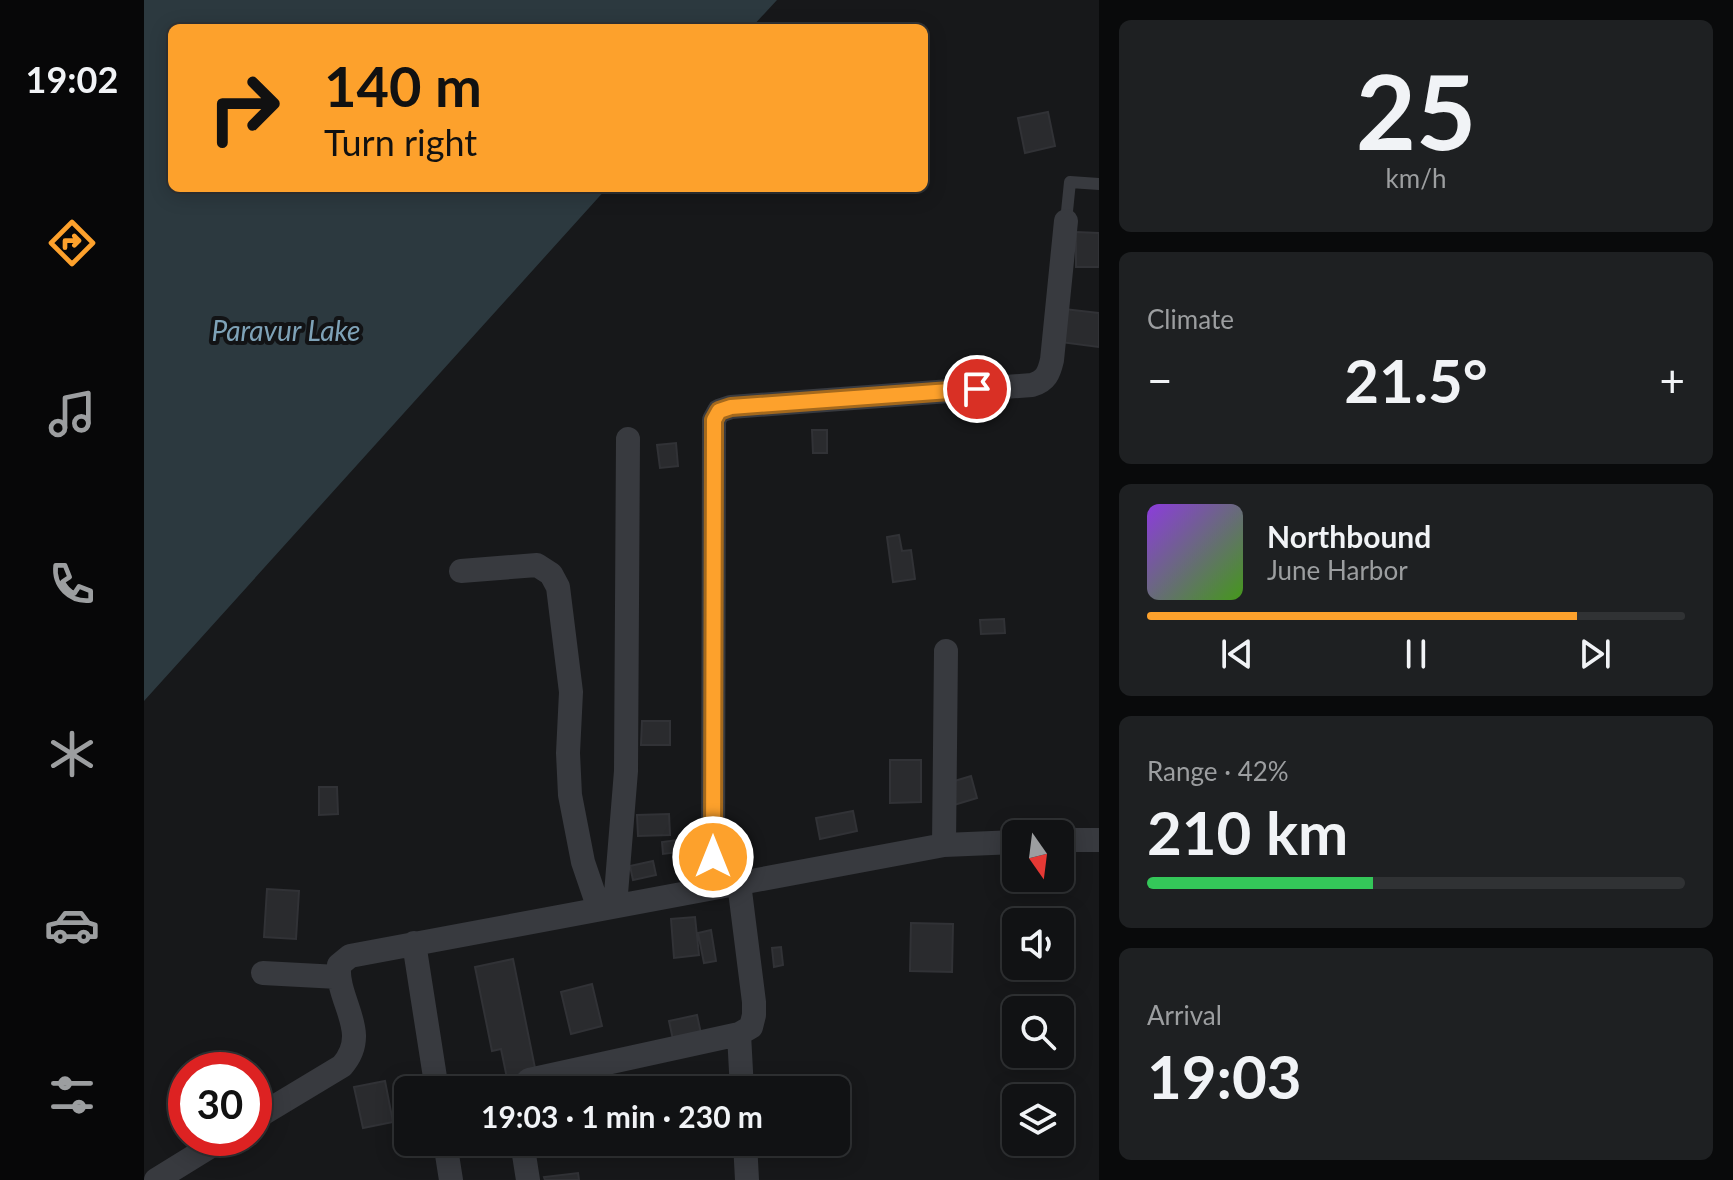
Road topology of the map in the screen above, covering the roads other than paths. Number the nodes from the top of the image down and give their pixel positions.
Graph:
1 (1099, 184) edge
2 (1066, 221) joint
3 (628, 439) dead end
4 (461, 571) dead end
5 (946, 651) dead end
6 (1074, 840) edge
7 (1099, 840) edge
8 (1002, 843) edge
9 (944, 845) junction
10 (739, 883) junction
11 (713, 888) junction
12 (607, 907) junction
13 (414, 943) junction
14 (263, 973) dead end
15 (338, 977) junction
16 (739, 1034) junction
17 (435, 1076) edge
18 (547, 1076) edge
19 (741, 1076) edge
20 (272, 1108) edge
21 (195, 1156) edge
22 (447, 1156) edge
23 (524, 1156) edge
24 (746, 1156) edge
25 (156, 1180) edge
26 (451, 1180) edge
27 (528, 1180) edge
28 (747, 1180) edge

1 - 2 lane
2 - 11 street
3 - 12 street
4 - 12 street
5 - 9 street
6 - 7 street
8 - 9 street
9 - 10 street
10 - 11 street
10 - 16 street
11 - 12 street
12 - 13 street
13 - 15 street
13 - 17 street
14 - 15 street
15 - 20 street
16 - 18 street
16 - 19 street
21 - 25 street
22 - 26 street
23 - 27 street
24 - 28 street

